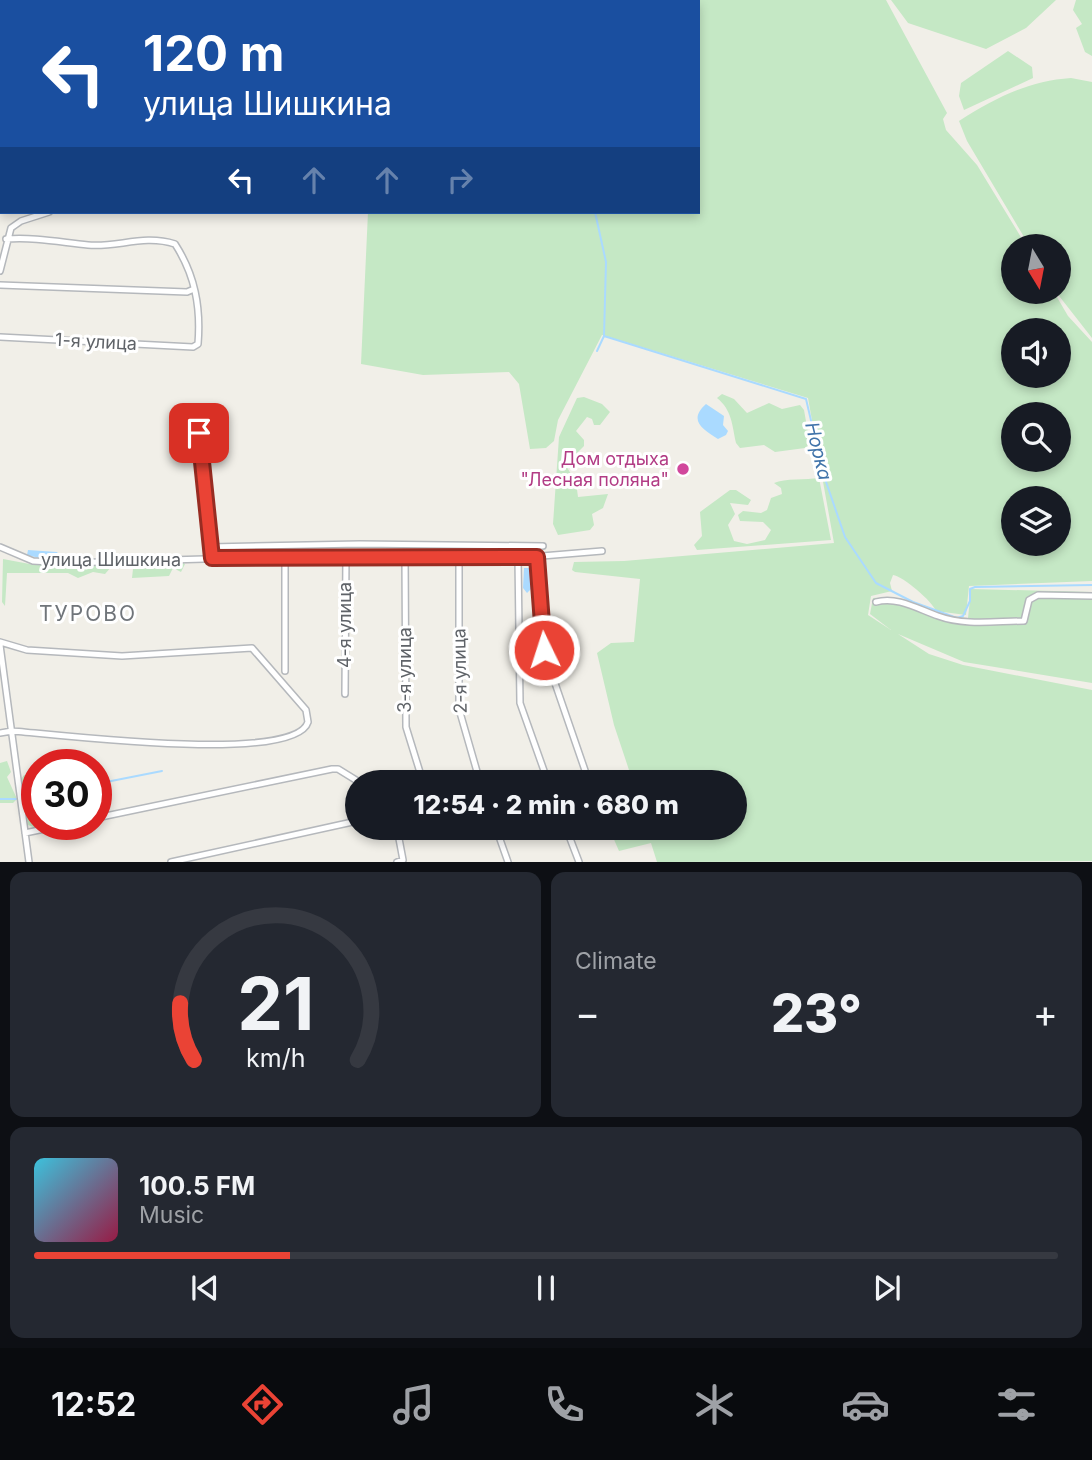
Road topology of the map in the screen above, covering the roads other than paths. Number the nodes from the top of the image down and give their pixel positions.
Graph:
1 (44, 214) edge
2 (6, 240) junction
3 (0, 271) edge
4 (0, 285) edge
5 (194, 289) junction
6 (0, 337) edge
7 (199, 433) dead end
8 (543, 546) dead end
9 (0, 547) edge
10 (210, 547) junction
11 (602, 551) dead end
12 (346, 555) junction
13 (285, 556) junction
14 (405, 556) junction
15 (459, 556) junction
16 (537, 557) junction
17 (212, 558) junction
18 (518, 558) junction
19 (1092, 596) edge
20 (876, 602) dead end
21 (0, 644) edge
22 (285, 671) dead end
23 (345, 694) dead end
24 (12, 731) junction
25 (0, 733) edge
26 (419, 770) edge
27 (477, 770) edge
28 (544, 770) edge
29 (585, 770) edge
30 (345, 773) edge
31 (21, 808) edge
32 (112, 815) edge
33 (345, 824) edge
34 (25, 840) edge
35 (399, 840) edge
36 (500, 840) edge
37 (571, 840) edge
38 (29, 862) edge
39 (172, 862) edge
40 (397, 862) edge
41 (508, 862) edge
42 (579, 862) edge

1 - 2 street
2 - 3 street
2 - 5 street
4 - 5 street
5 - 6 street, 1-я улица
7 - 10 street
8 - 10 street
9 - 17 street, улица Шишкина
10 - 17 street
11 - 16 street, улица Шишкина
12 - 13 street, улица Шишкина
12 - 14 street, улица Шишкина
12 - 23 street, 4-я улица
13 - 17 street, улица Шишкина
13 - 22 street
14 - 15 street, улица Шишкина
14 - 26 street, 3-я улица
15 - 18 street, улица Шишкина
15 - 27 street, 2-я улица
16 - 18 street, улица Шишкина
16 - 29 street
18 - 28 street
19 - 20 street
21 - 24 street
21 - 24 street
24 - 25 street
24 - 31 street
30 - 32 street
33 - 39 street
34 - 38 street
35 - 40 street
36 - 41 street
37 - 42 street

